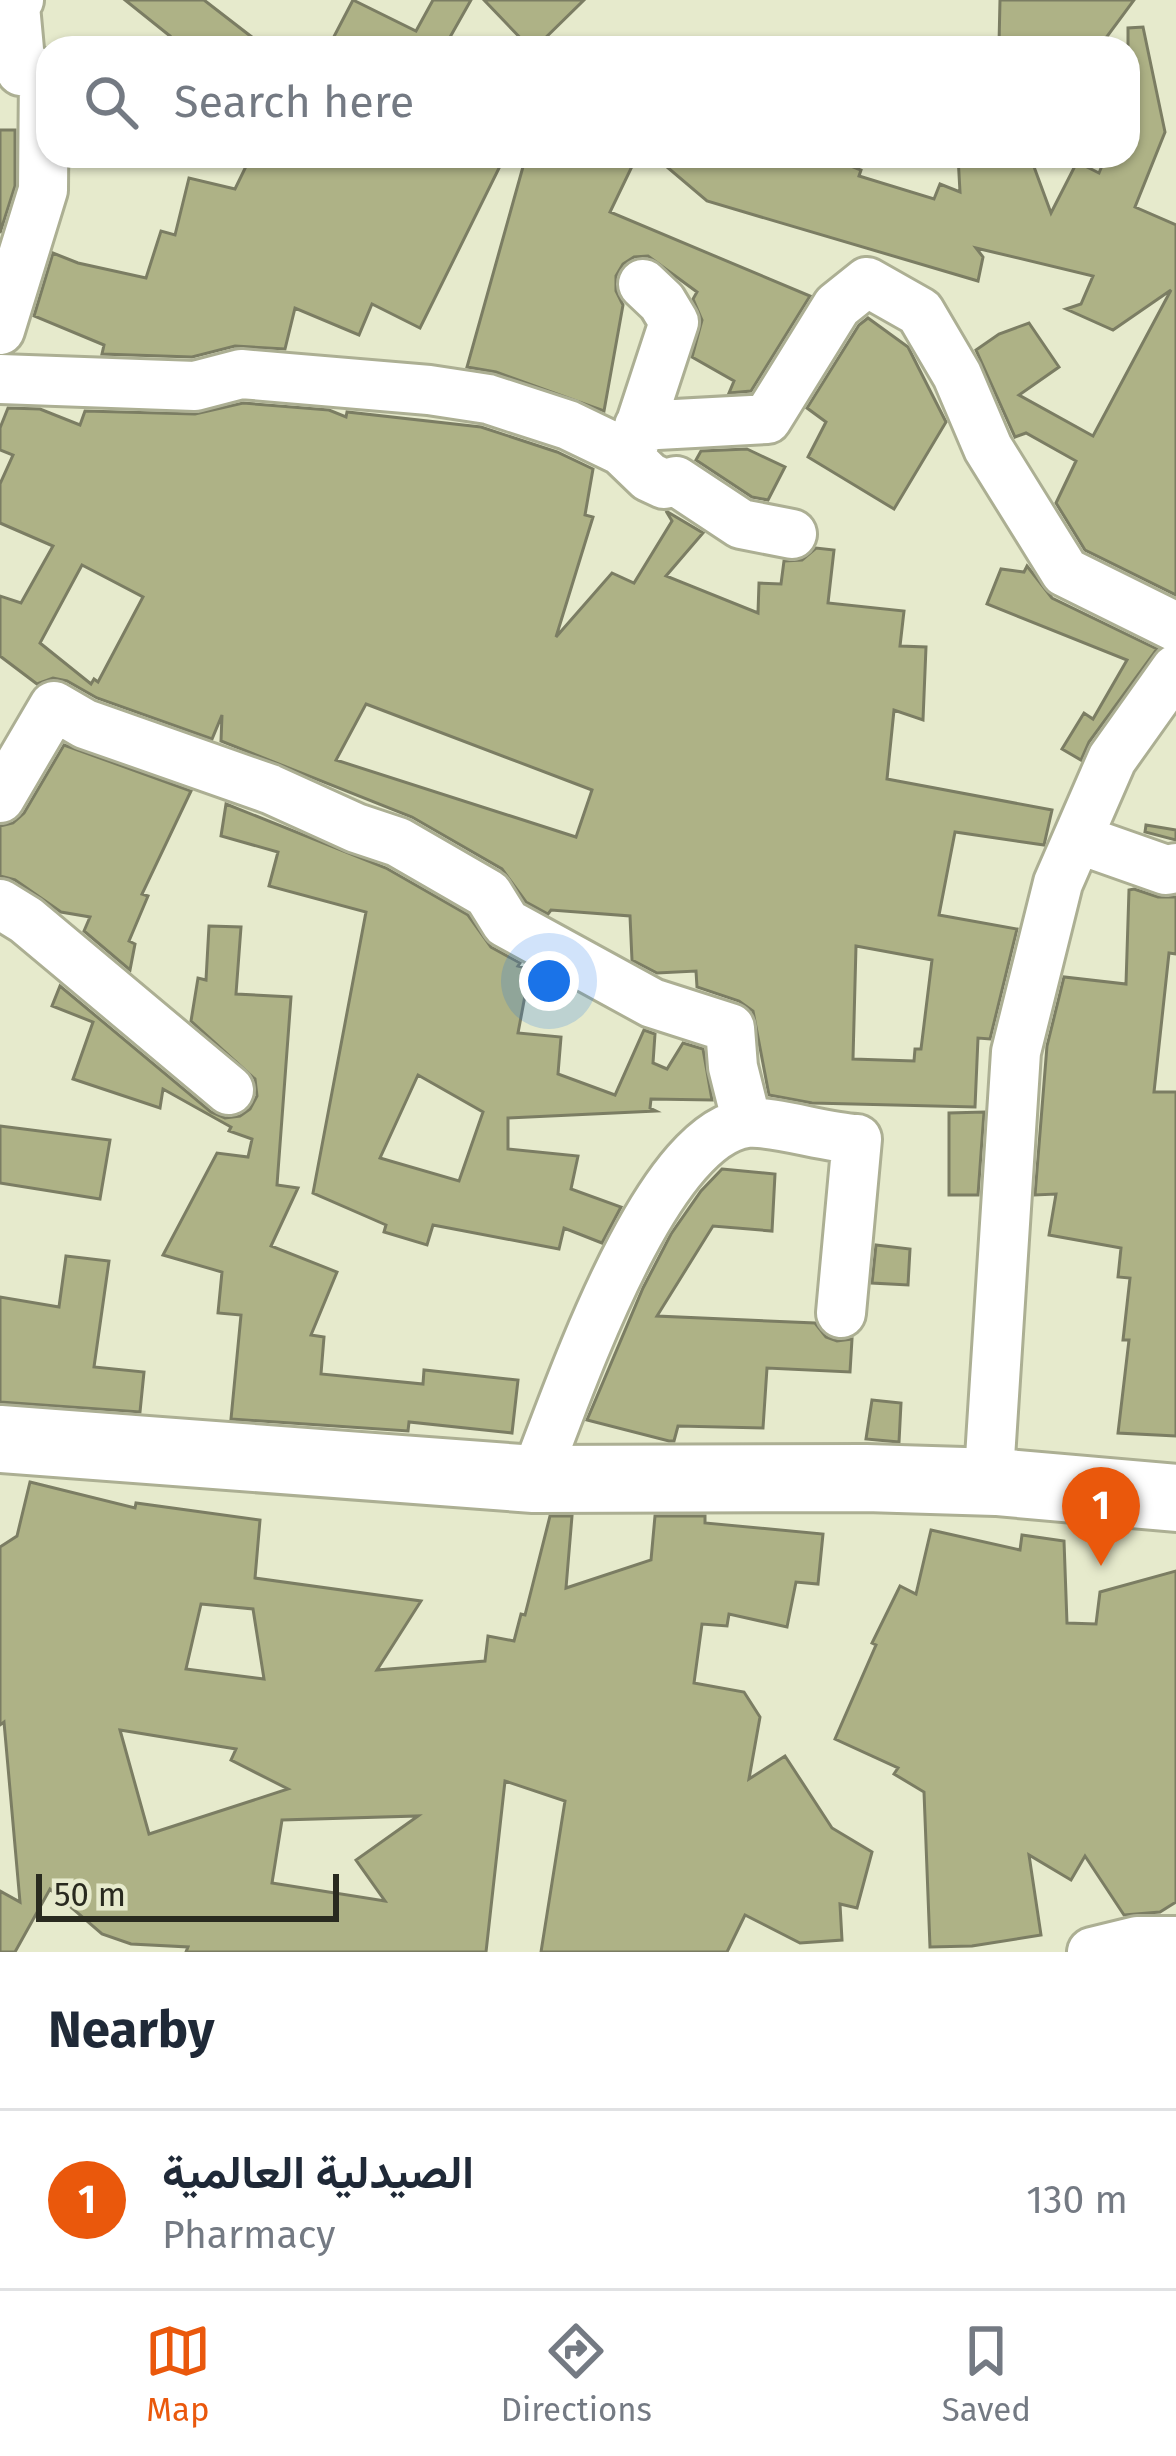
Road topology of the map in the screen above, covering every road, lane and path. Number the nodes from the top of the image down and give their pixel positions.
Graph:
1 (19, 0) edge
2 (36, 72) edge
3 (43, 168) edge
4 (643, 284) dead end
5 (0, 330) edge
6 (0, 379) edge
7 (634, 442) junction
8 (792, 534) dead end
9 (1176, 627) edge
10 (1176, 669) edge
11 (0, 798) edge
12 (1078, 839) junction
13 (1176, 868) edge
14 (0, 904) edge
15 (229, 1090) dead end
16 (747, 1123) junction
17 (841, 1313) dead end
18 (0, 1439) edge
19 (534, 1479) junction
20 (996, 1482) junction
21 (1176, 1498) edge

1 - 2 street
3 - 5 street
4 - 7 street
6 - 7 street
7 - 8 street
7 - 9 street
10 - 12 street
11 - 16 street
12 - 13 street
12 - 20 street
14 - 15 street
16 - 17 street
16 - 19 street
18 - 19 main road
19 - 20 main road
20 - 21 main road

